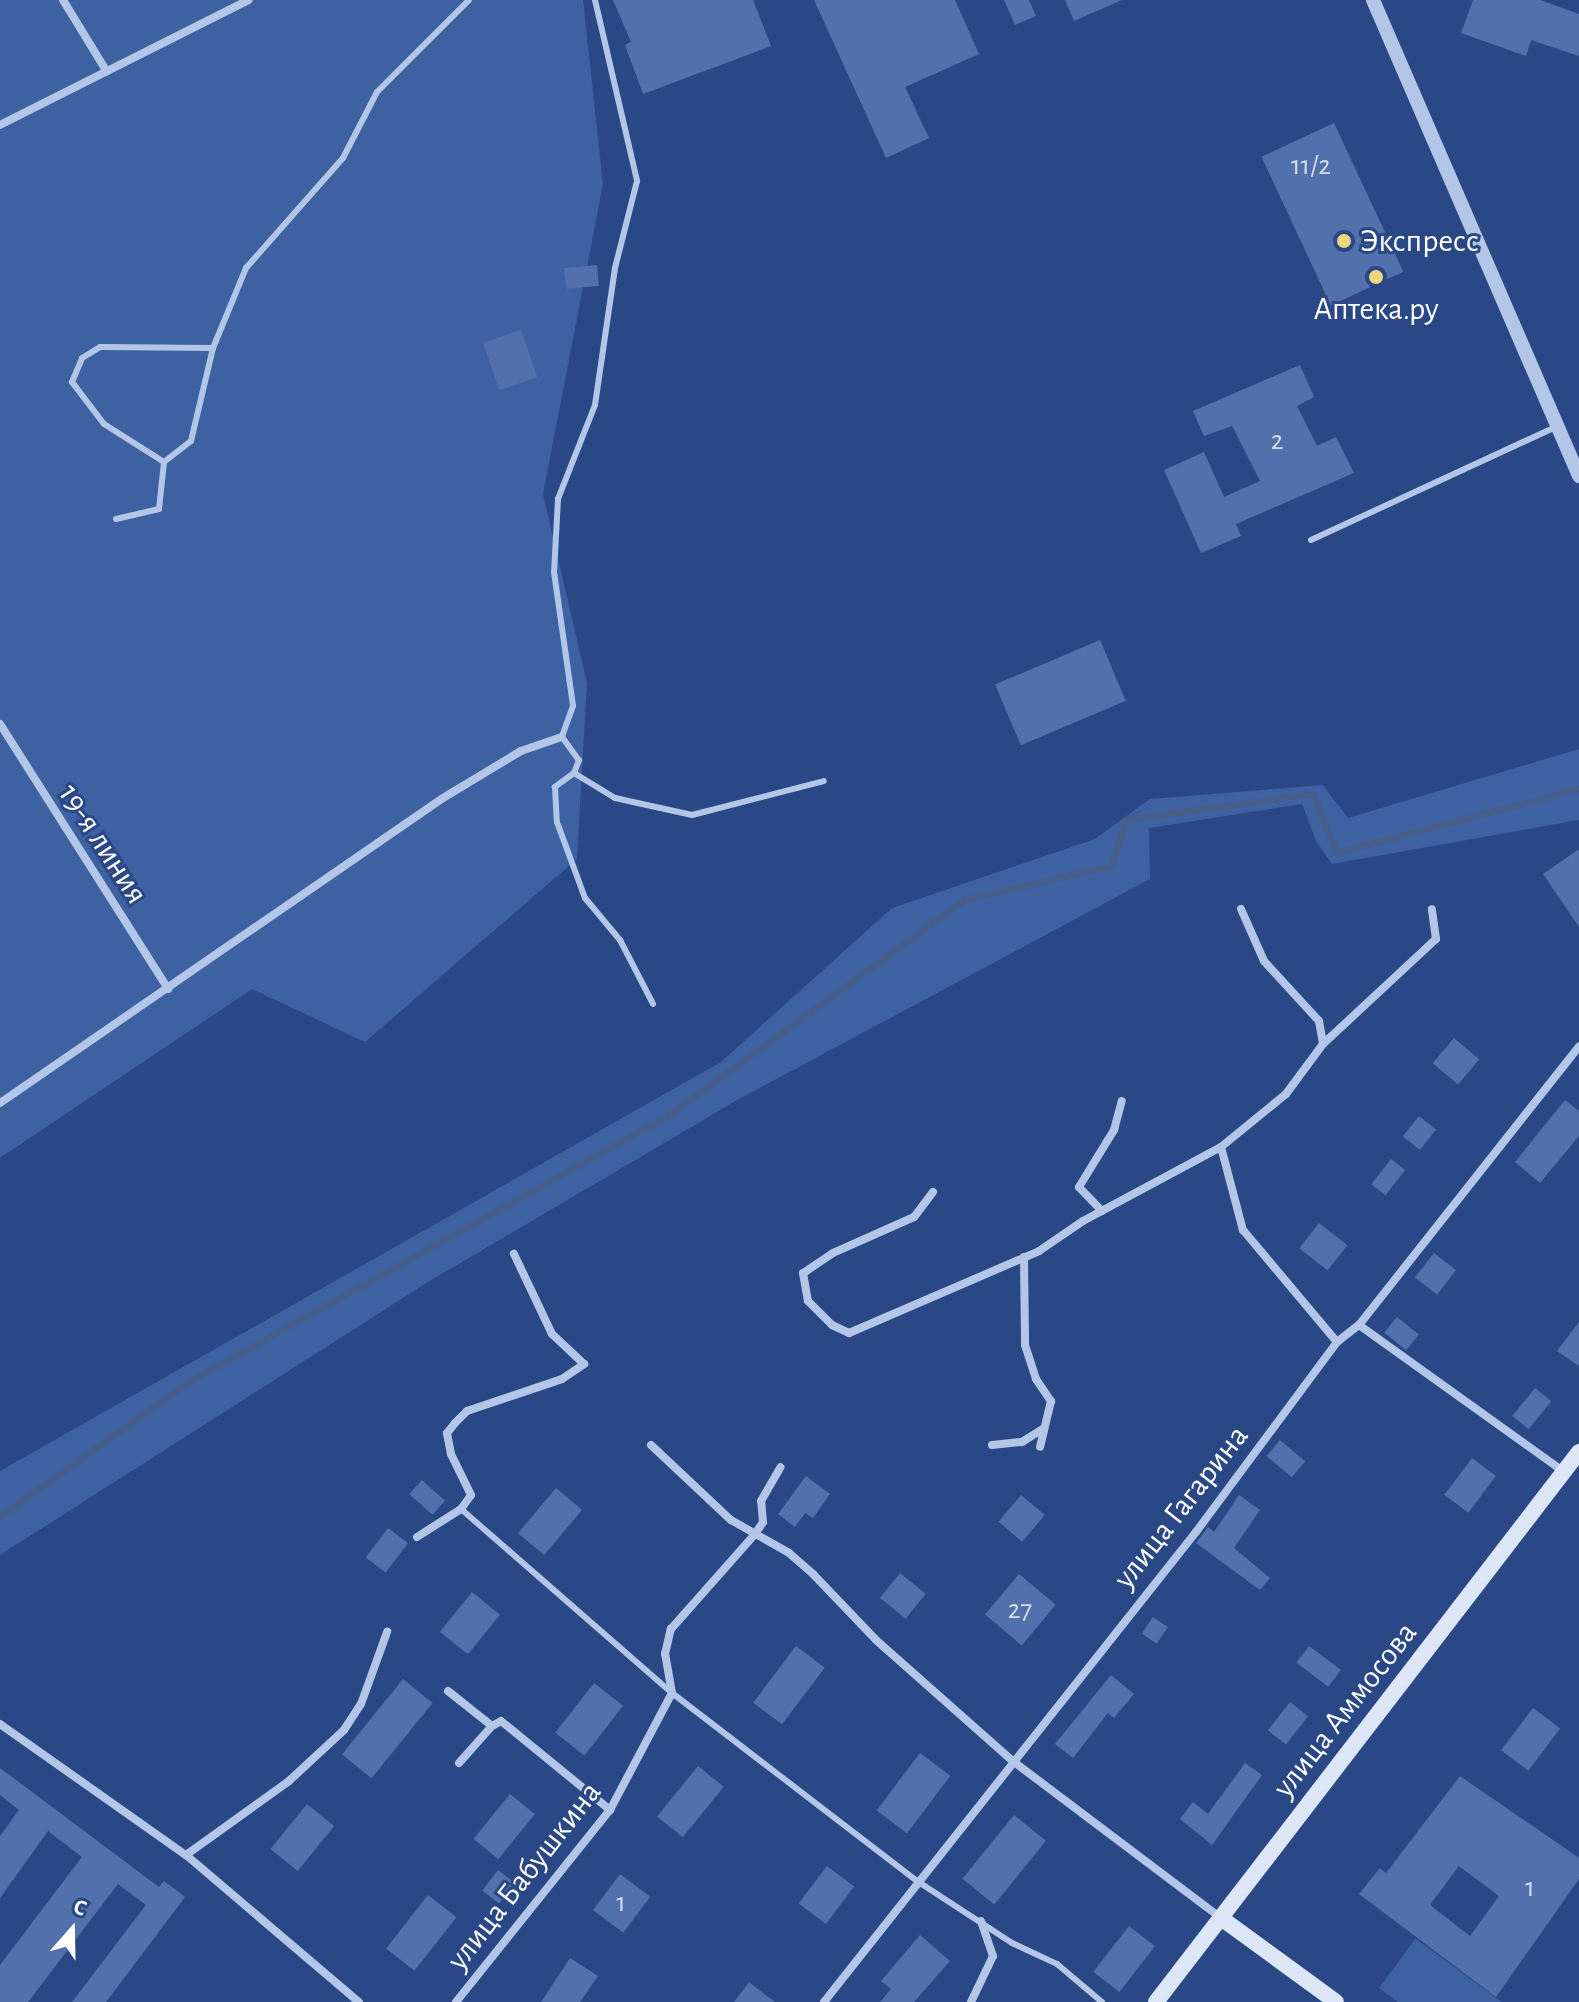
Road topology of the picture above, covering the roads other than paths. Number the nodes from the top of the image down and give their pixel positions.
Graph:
1 (63, 0) edge
2 (248, 0) edge
3 (469, 0) edge
4 (595, 0) edge
5 (1373, 0) edge
6 (107, 72) junction
7 (0, 125) edge
8 (213, 348) junction
9 (1558, 426) junction
10 (164, 462) junction
11 (1579, 476) edge
12 (116, 519) dead end
13 (1311, 540) dead end
14 (0, 724) edge
15 (562, 737) junction
16 (574, 773) junction
17 (824, 781) dead end
18 (1241, 909) dead end
19 (1432, 909) dead end
20 (168, 989) junction
21 (653, 1004) dead end
22 (1323, 1044) junction
23 (1579, 1046) edge
24 (1122, 1101) dead end
25 (0, 1103) edge
26 (1221, 1147) junction
27 (933, 1192) dead end
28 (1102, 1211) junction
29 (514, 1254) dead end
30 (1024, 1257) junction
31 (1359, 1325) junction
32 (1337, 1342) junction
33 (1044, 1428) junction
34 (651, 1445) dead end
35 (992, 1445) dead end
36 (1040, 1447) dead end
37 (1579, 1452) edge
38 (781, 1467) dead end
39 (1564, 1472) junction
40 (461, 1509) junction
41 (755, 1534) junction
42 (417, 1537) dead end
43 (387, 1632) dead end
44 (448, 1691) dead end
45 (672, 1693) junction
46 (0, 1724) edge
47 (492, 1726) junction
48 (1014, 1762) junction
49 (459, 1763) dead end
50 (610, 1810) junction
51 (186, 1855) junction
52 (917, 1881) junction
53 (1221, 1918) junction
54 (981, 1921) junction
55 (359, 2002) edge
56 (456, 2002) edge
57 (824, 2002) edge
58 (971, 2002) edge
59 (1102, 2002) edge
60 (1156, 2002) edge
61 (1336, 2002) edge

1 - 6 street
2 - 6 street
3 - 8 lane
4 - 15 lane
5 - 9 street
6 - 7 street
8 - 10 lane
8 - 10 lane
9 - 11 street
9 - 13 lane
10 - 12 lane
14 - 20 street, 19-я линия
15 - 16 lane
15 - 20 street
16 - 17 lane
16 - 21 lane
18 - 22 street
19 - 22 street
20 - 25 street
22 - 26 street
23 - 31 street, улица Гагарина
24 - 28 street
26 - 28 street
26 - 32 street
27 - 30 street
28 - 30 street
29 - 40 street
30 - 33 street
31 - 32 street, улица Гагарина
31 - 39 street
32 - 48 street, улица Гагарина
33 - 35 street
33 - 36 street
34 - 41 street
37 - 39 main road, улица Аммосова
38 - 41 street
39 - 53 main road, улица Аммосова
40 - 42 street
40 - 45 lane
41 - 45 street
41 - 48 street
43 - 51 street
44 - 47 street
45 - 50 street, улица Бабушкина
45 - 52 lane
46 - 51 street
47 - 49 street
47 - 50 street
48 - 52 street, улица Гагарина
48 - 53 street
50 - 56 street, улица Бабушкина
51 - 55 street
52 - 54 lane
52 - 57 street, улица Гагарина
53 - 60 main road, улица Аммосова
53 - 61 main road
54 - 58 street
54 - 59 lane

